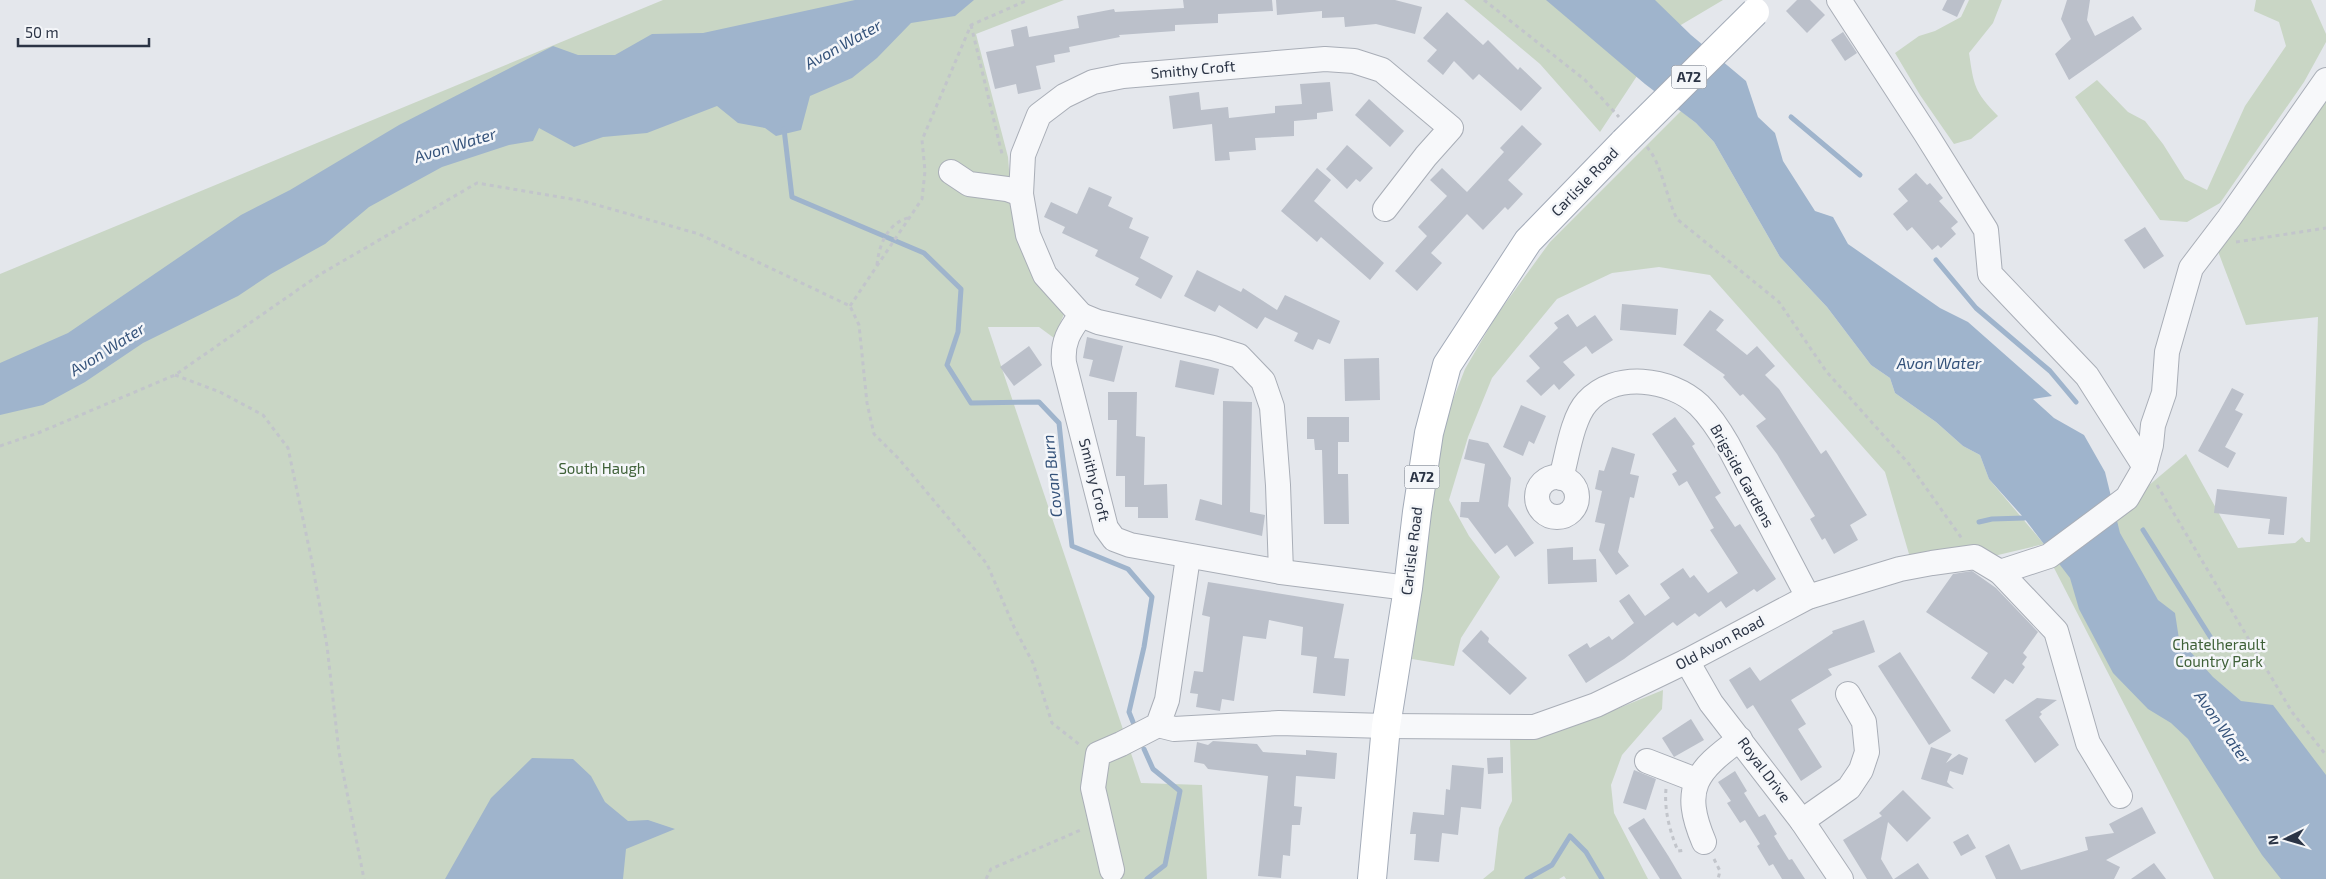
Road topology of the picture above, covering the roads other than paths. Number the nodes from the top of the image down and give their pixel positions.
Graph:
1 (1839, 0) edge
2 (1760, 6) edge
3 (2326, 80) edge
4 (951, 172) dead end
5 (1014, 192) junction
6 (1385, 209) dead end
7 (1081, 315) junction
8 (2145, 467) junction
9 (1561, 478) dead end
10 (1188, 557) junction
11 (1281, 572) junction
12 (2000, 572) junction
13 (1408, 588) junction
14 (1808, 597) junction
15 (1688, 661) junction
16 (1848, 694) dead end
17 (1158, 725) junction
18 (1386, 726) junction
19 (1740, 739) junction
20 (1647, 762) dead end
21 (1696, 780) junction
22 (2120, 796) dead end
23 (1802, 821) junction
24 (1704, 842) dead end
25 (1112, 870) dead end
26 (1372, 877) edge
27 (1841, 879) edge

1 - 8 street
2 - 13 main road, Carlisle Road / A72, bridge
3 - 8 street
4 - 5 street
5 - 6 street, Smithy Croft
5 - 7 street, Smithy Croft
7 - 10 street, Smithy Croft
7 - 11 street, Smithy Croft
8 - 12 street
9 - 14 street, Brigside Gardens
10 - 11 street, Smithy Croft
10 - 17 street
11 - 13 street, Smithy Croft
12 - 14 street, Old Avon Road
12 - 22 street
13 - 18 main road, Carlisle Road / A72
14 - 15 street, Old Avon Road
15 - 18 street, Old Avon Road
15 - 19 street, Royal Drive
16 - 23 street
17 - 18 street, Old Avon Road
17 - 25 street
18 - 26 main road, Carlisle Road / A72
19 - 21 street
19 - 23 street, Royal Drive
20 - 21 street
21 - 24 street
23 - 27 street, Royal Drive

